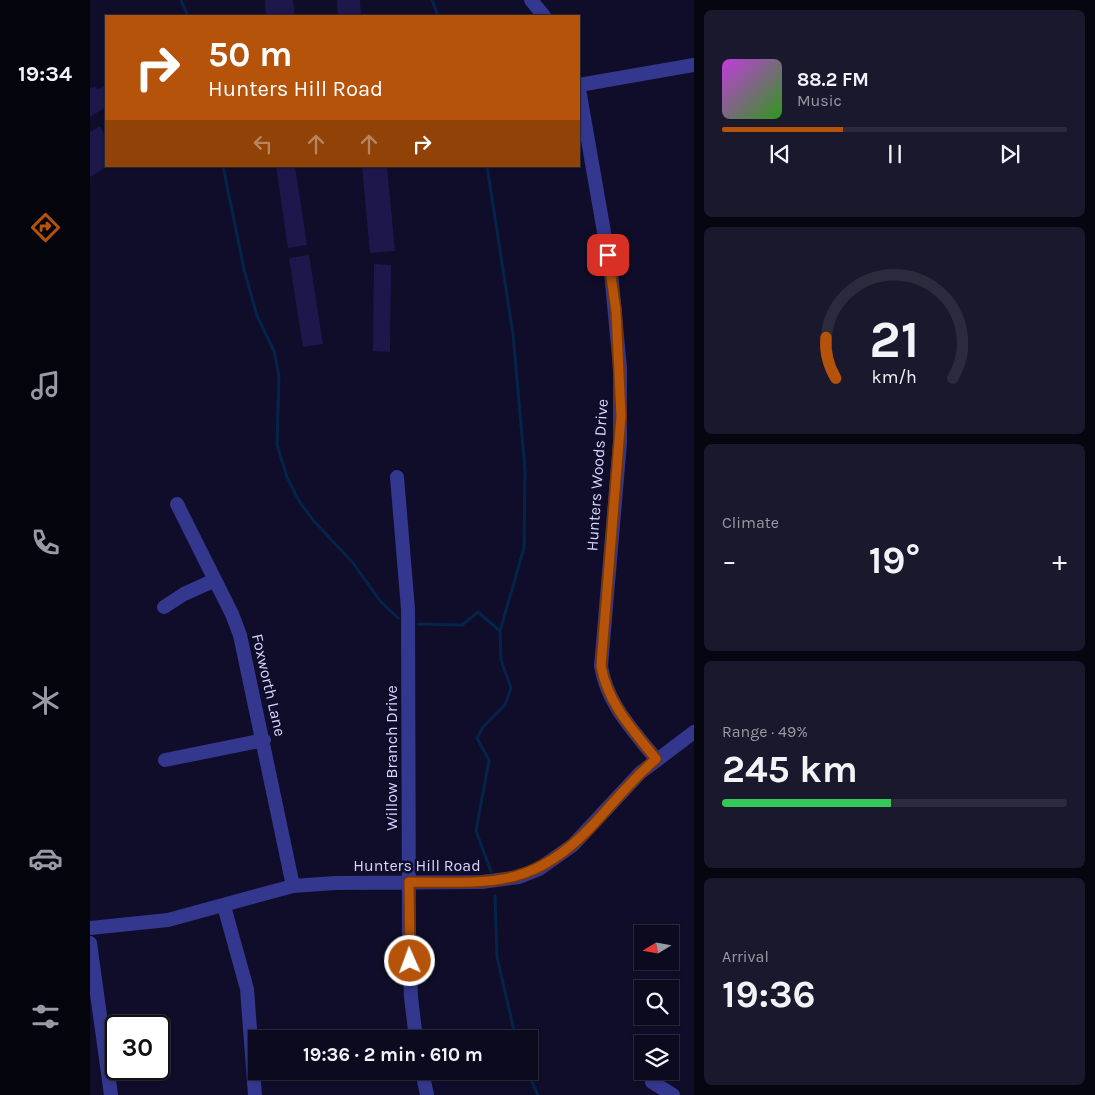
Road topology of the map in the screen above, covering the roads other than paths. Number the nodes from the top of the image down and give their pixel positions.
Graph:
1 (531, 0) edge
2 (543, 15) edge
3 (694, 65) edge
4 (580, 87) edge
5 (580, 93) edge
6 (397, 477) dead end
7 (177, 504) dead end
8 (215, 580) junction
9 (164, 607) dead end
10 (694, 732) edge
11 (264, 740) junction
12 (656, 759) junction
13 (165, 760) dead end
14 (409, 882) junction
15 (293, 886) junction
16 (224, 906) junction
17 (90, 928) edge
18 (90, 943) edge
19 (415, 1030) edge
20 (424, 1080) edge
21 (652, 1082) dead end
22 (111, 1095) edge
23 (255, 1095) edge
24 (427, 1095) edge
25 (673, 1095) edge

1 - 2 street
3 - 4 street
5 - 12 street, Hunters Woods Drive
6 - 14 street, Willow Branch Drive
7 - 8 street, Foxworth Lane
8 - 9 street
8 - 11 street, Foxworth Lane
10 - 12 street, Hunters Hill Road
11 - 13 street
11 - 15 street, Foxworth Lane
12 - 14 street, Hunters Hill Road
14 - 15 street, Hunters Hill Road
14 - 19 street, Willow Branch Drive
15 - 16 street, Hunters Hill Road
16 - 17 street, Hunters Hill Road
16 - 23 street
18 - 22 street
20 - 24 street
21 - 25 street

